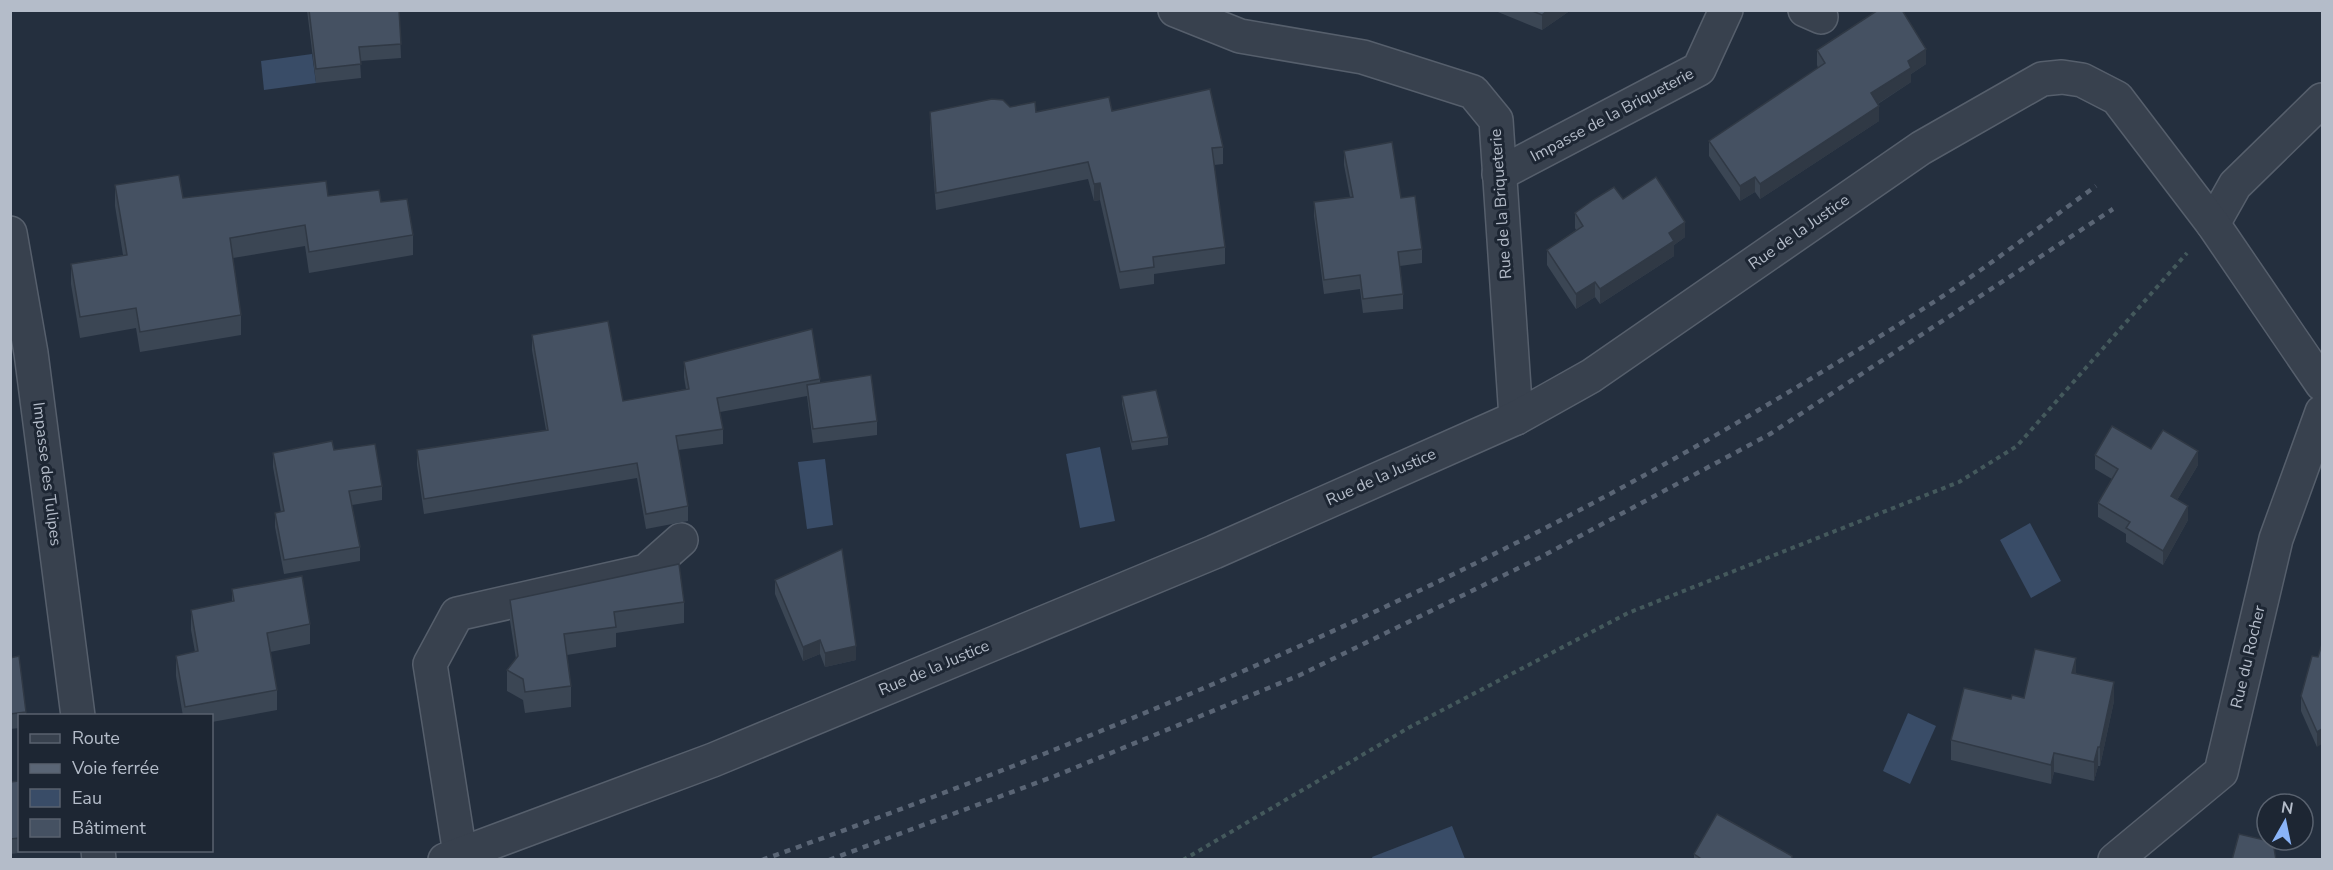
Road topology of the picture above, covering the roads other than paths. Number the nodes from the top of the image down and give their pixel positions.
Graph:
1 (1175, 10) edge
2 (1726, 10) edge
3 (2322, 100) edge
4 (1499, 174) junction
5 (2213, 224) junction
6 (10, 232) edge
7 (2322, 384) edge
8 (2322, 412) edge
9 (1516, 418) junction
10 (681, 540) dead end
11 (78, 714) edge
12 (452, 857) edge
13 (2115, 860) edge

1 - 4 street, Rue de la Briqueterie
2 - 4 street, Impasse de la Briqueterie
3 - 5 street
4 - 9 street, Rue de la Briqueterie
5 - 7 street
5 - 9 street, Rue de la Justice
6 - 11 street, Impasse des Tulipes
8 - 13 street, Rue du Rocher
9 - 12 street, Rue de la Justice
10 - 12 street

